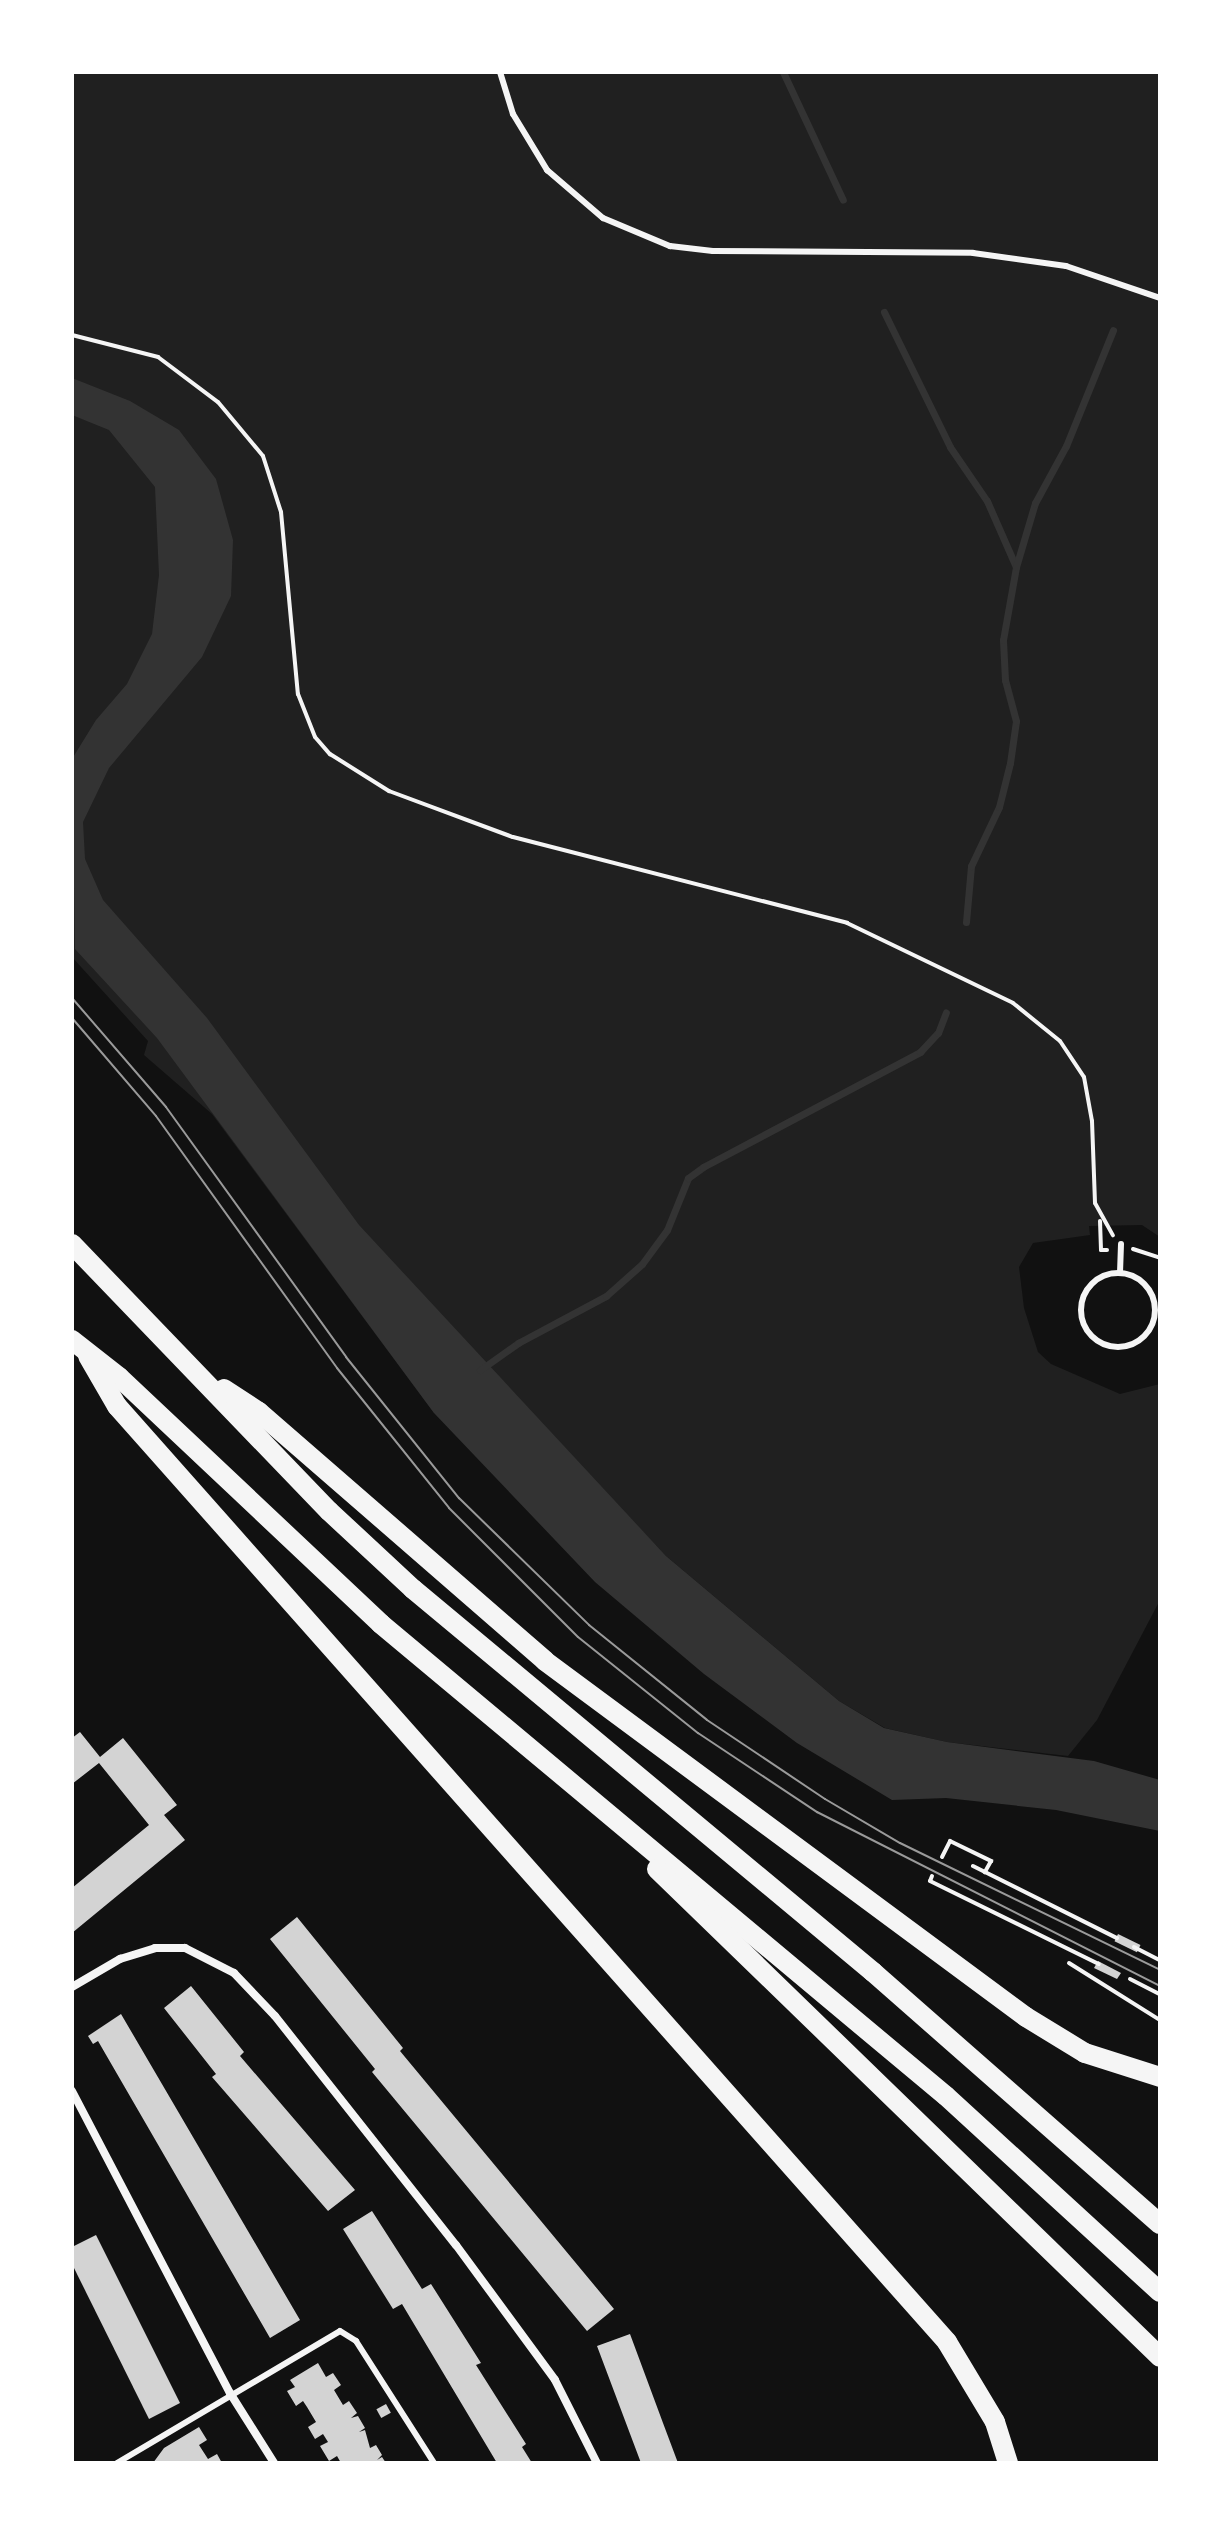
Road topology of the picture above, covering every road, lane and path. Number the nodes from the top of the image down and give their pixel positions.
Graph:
1 (500, 72) edge
2 (1160, 298) edge
3 (72, 335) edge
4 (1100, 1220) junction
5 (1122, 1242) junction
6 (72, 1244) edge
7 (1110, 1250) dead end
8 (1160, 1258) edge
9 (1120, 1273) junction
10 (1158, 1306) edge
11 (72, 1340) edge
12 (88, 1356) junction
13 (206, 1378) junction
14 (563, 1776) junction
15 (942, 1857) dead end
16 (973, 1866) dead end
17 (985, 1872) junction
18 (932, 1876) dead end
19 (1117, 1938) dead end
20 (1134, 1947) dead end
21 (1160, 1960) edge
22 (1069, 1963) dead end
23 (1099, 1964) dead end
24 (1130, 1979) dead end
25 (72, 1987) edge
26 (1160, 1994) edge
27 (1160, 2020) edge
28 (1160, 2077) edge
29 (72, 2091) edge
30 (1160, 2224) edge
31 (1160, 2292) edge
32 (1160, 2357) edge
33 (230, 2393) junction
34 (117, 2463) edge
35 (274, 2463) edge
36 (434, 2463) edge
37 (597, 2463) edge
38 (1008, 2463) edge

1 - 2 lane
3 - 4 path
4 - 5 path
4 - 7 path
5 - 8 path
5 - 9 lane
6 - 13 highway
9 - 10 lane
9 - 10 lane
11 - 12 highway
12 - 14 highway
12 - 38 highway
13 - 28 highway
13 - 30 highway
14 - 31 highway
14 - 32 highway
15 - 17 path
16 - 17 path
17 - 19 path
18 - 23 path
20 - 21 path
22 - 27 path
24 - 26 path
25 - 37 street
29 - 33 street
33 - 34 lane
33 - 35 street
33 - 36 lane

